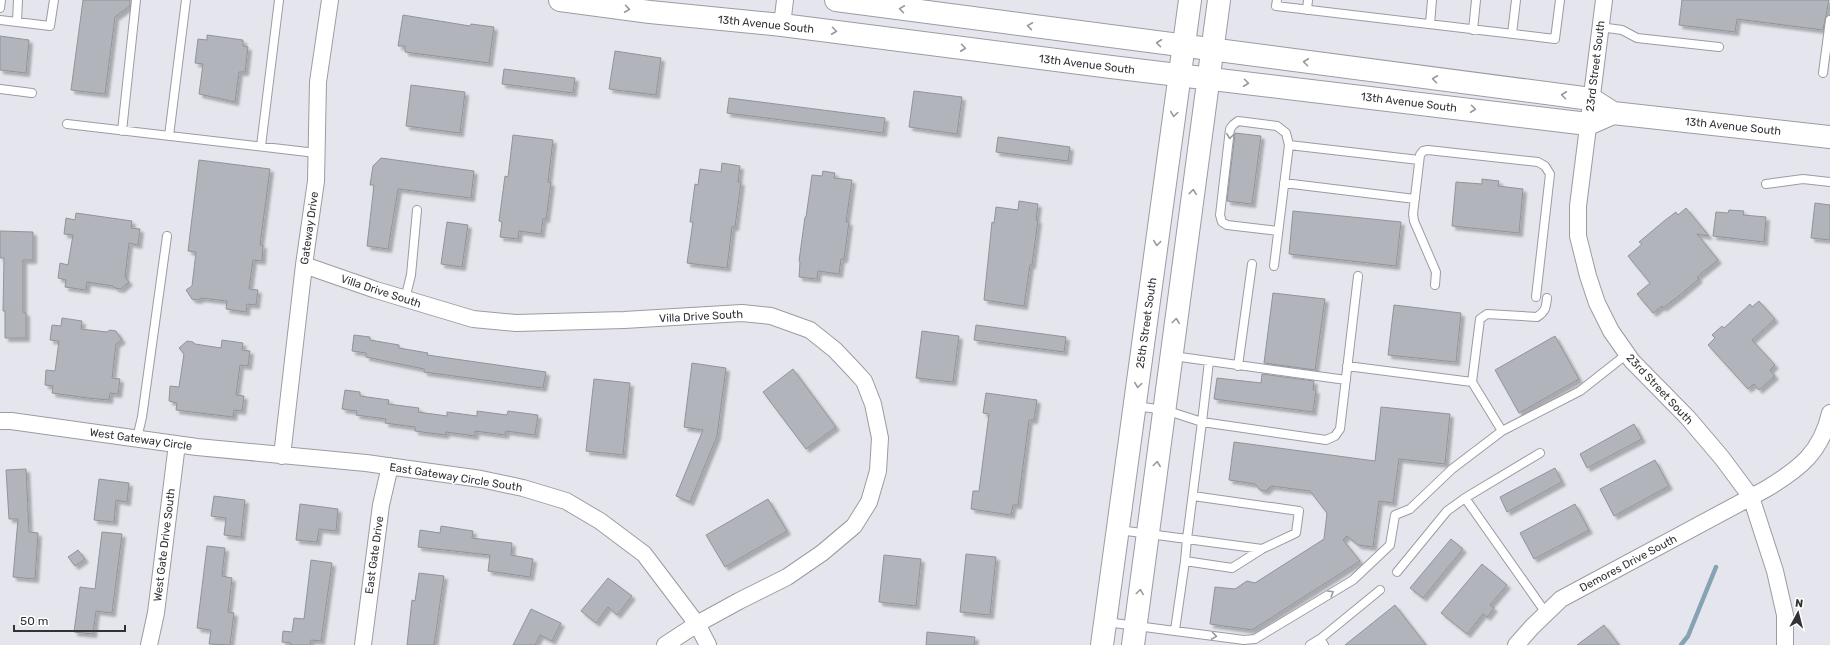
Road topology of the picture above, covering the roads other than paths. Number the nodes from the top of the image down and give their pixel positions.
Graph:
1 (1, 0) edge
2 (18, 0) edge
3 (54, 0) edge
4 (136, 0) edge
5 (186, 0) edge
6 (279, 0) edge
7 (330, 0) edge
8 (560, 0) edge
9 (785, 0) edge
10 (836, 0) edge
11 (1190, 0) edge
12 (1219, 0) edge
13 (1277, 0) edge
14 (1308, 0) edge
15 (1432, 0) edge
16 (1476, 0) edge
17 (1516, 0) edge
18 (1560, 0) edge
19 (1604, 0) edge
20 (0, 8) edge
21 (1307, 10) junction
22 (0, 20) edge
23 (1830, 20) edge
24 (17, 22) junction
25 (782, 24) junction
26 (1430, 24) junction
27 (1600, 27) junction
28 (1473, 30) junction
29 (1512, 34) junction
30 (1184, 46) junction
31 (1719, 47) dead end
32 (1212, 49) junction
33 (1823, 73) dead end
34 (1180, 75) junction
35 (1207, 78) junction
36 (0, 89) edge
37 (32, 93) dead end
38 (1591, 99) junction
39 (1613, 113) junction
40 (66, 124) dead end
41 (1588, 124) junction
42 (122, 131) junction
43 (169, 136) junction
44 (1830, 137) edge
45 (1289, 145) junction
46 (261, 146) junction
47 (316, 153) junction
48 (1419, 160) junction
49 (1830, 182) edge
50 (1284, 183) junction
51 (1766, 184) dead end
52 (1415, 199) junction
53 (417, 210) dead end
54 (1278, 231) junction
55 (167, 236) dead end
56 (1252, 264) dead end
57 (304, 265) junction
58 (1274, 266) dead end
59 (1358, 276) dead end
60 (1435, 285) dead end
61 (1536, 297) dead end
62 (1547, 298) dead end
63 (405, 299) junction
64 (1627, 354) junction
65 (1172, 356) junction
66 (1209, 361) junction
67 (1238, 366) junction
68 (1347, 366) junction
69 (1346, 380) junction
70 (1472, 382) junction
71 (1135, 406) junction
72 (1165, 410) junction
73 (1830, 412) edge
74 (0, 421) edge
75 (1202, 422) junction
76 (1502, 431) junction
77 (137, 438) junction
78 (176, 444) junction
79 (1540, 453) dead end
80 (282, 456) junction
81 (390, 466) junction
82 (1193, 496) junction
83 (1751, 496) junction
84 (1465, 498) junction
85 (1118, 530) junction
86 (1148, 533) junction
87 (1187, 539) junction
88 (1262, 549) junction
89 (1185, 561) junction
90 (1397, 572) dead end
91 (1380, 590) dead end
92 (1546, 614) junction
93 (1105, 622) junction
94 (697, 624) junction
95 (1176, 630) junction
96 (1134, 635) edge
97 (1322, 642) edge
98 (150, 645) edge
99 (363, 645) edge
100 (665, 645) edge
101 (708, 645) edge
102 (1102, 645) edge
103 (1310, 645) edge
104 (1516, 645) edge
105 (1785, 645) edge

1 - 20 lane
2 - 24 lane
3 - 24 lane
4 - 42 lane
5 - 43 lane
6 - 46 lane
7 - 47 street, Gateway Drive
8 -> 25 main road, 13th Avenue South
9 - 25 street
30 -> 10 main road, 13th Avenue South
11 - 30 main road, 25th Street South
12 - 32 main road
13 - 21 lane
14 - 21 lane
15 - 26 lane
16 - 28 lane
17 - 29 lane
18 - 29 lane
19 - 27 street, 23rd Street South
21 - 26 lane
22 - 24 lane
23 - 33 lane
25 -> 34 main road, 13th Avenue South
26 - 28 lane
27 - 31 lane
27 - 38 street, 23rd Street South
28 - 29 lane
30 - 32 main road, 13th Avenue South
30 - 34 main road, 25th Street South
32 - 35 main road
38 -> 32 main road, 13th Avenue South
34 - 35 main road, 13th Avenue South
34 -> 71 main road, 25th Street South
35 -> 41 main road, 13th Avenue South
65 -> 35 main road
36 - 37 lane
38 - 39 main road, 13th Avenue South
38 - 41 street, 23rd Street South
39 - 41 main road
39 - 44 main road, 13th Avenue South
40 - 42 lane
41 - 64 street, 23rd Street South
42 - 43 lane
43 - 46 lane
45 - 48 lane
45 - 50 lane
45 -> 54 lane
46 - 47 lane
47 - 57 street, Gateway Drive
48 - 52 lane
48 - 61 lane
49 - 51 lane
50 - 52 lane
50 - 54 lane
52 - 60 lane
53 - 63 lane
54 - 58 lane
55 - 77 lane
56 - 67 lane
57 - 63 street, Villa Drive South
57 - 80 street, Gateway Drive
59 - 68 lane
62 - 70 lane
63 - 94 street, Villa Drive South
64 - 76 lane
64 - 83 street, 23rd Street South
65 - 66 lane
65 - 72 main road
66 - 67 lane
66 - 75 lane
67 - 69 lane
68 - 69 lane
68 - 70 lane
69 - 75 lane
70 - 76 lane
71 - 72 lane
71 - 85 main road, 25th Street South
72 - 75 lane
86 -> 72 main road
73 - 83 street, Demores Drive South
74 - 77 street, West Gateway Circle
75 - 82 lane
95 -> 76 lane
77 - 78 street, West Gateway Circle
78 - 80 street, West Gateway Circle
78 - 98 street, West Gate Drive South
79 - 84 lane
80 - 81 street, East Gateway Circle South
81 - 94 street, East Gateway Circle South
81 - 99 street, East Gate Drive
82 - 87 lane
82 - 88 lane
83 - 92 street, Demores Drive South
83 - 105 street, 23rd Street South
84 - 90 lane
84 - 92 lane
85 - 86 lane
85 - 93 main road, 25th Street South
86 - 87 lane
96 -> 86 main road
87 - 88 lane
87 - 89 lane
88 - 89 lane
89 - 95 lane
91 - 97 lane
92 - 104 street, Demores Drive South
93 - 96 lane
93 - 102 main road, 25th Street South
94 - 100 street, Villa Drive South
94 - 101 street, East Gateway Circle South
95 - 96 lane
97 - 103 lane

